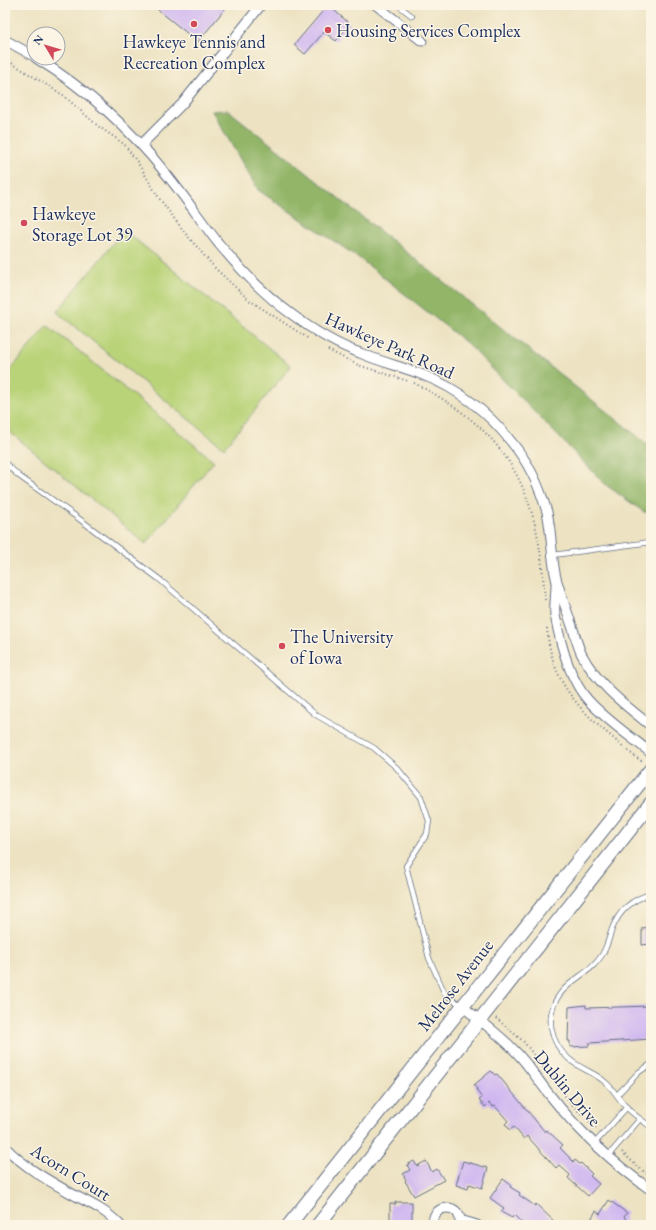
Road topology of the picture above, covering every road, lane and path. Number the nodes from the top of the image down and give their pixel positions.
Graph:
1 (261, 5) edge
2 (376, 5) edge
3 (398, 5) edge
4 (412, 16) dead end
5 (5, 40) edge
6 (422, 41) dead end
7 (26, 52) edge
8 (5, 59) edge
9 (49, 66) edge
10 (142, 144) junction
11 (312, 341) dead end
12 (323, 347) dead end
13 (5, 463) edge
14 (651, 542) edge
15 (553, 555) junction
16 (556, 577) junction
17 (545, 606) dead end
18 (546, 621) dead end
19 (651, 726) edge
20 (651, 753) edge
21 (647, 766) edge
22 (651, 803) edge
23 (651, 894) edge
24 (462, 1006) junction
25 (495, 1018) dead end
26 (479, 1020) junction
27 (651, 1064) edge
28 (617, 1095) junction
29 (627, 1107) junction
30 (640, 1119) junction
31 (651, 1127) edge
32 (603, 1134) junction
33 (594, 1144) junction
34 (616, 1146) junction
35 (5, 1147) edge
36 (608, 1156) junction
37 (651, 1176) edge
38 (651, 1190) edge
39 (460, 1222) edge
40 (120, 1225) edge
41 (289, 1225) edge
42 (318, 1225) edge
43 (434, 1225) edge
44 (477, 1225) edge

1 - 10 street
2 - 6 street
3 - 4 lane
5 - 7 street, Hawkeye Park Road
8 - 11 path
9 - 10 street, Hawkeye Park Road
10 - 15 street, Hawkeye Park Road
12 - 17 path
13 - 24 lane
14 - 15 lane
15 - 16 street, Hawkeye Park Road
16 - 19 street, Hawkeye Park Road
16 - 20 street, Hawkeye Park Road
18 - 21 path
21 - 24 main road, Melrose Avenue
22 - 26 main road
23 - 28 lane
24 - 26 street, Dublin Drive
24 - 41 main road, Melrose Avenue
25 - 32 path
26 - 33 street, Dublin Drive
26 - 42 main road
27 - 28 lane
28 - 29 lane
29 - 30 lane
29 - 32 lane
30 - 31 lane
30 - 34 lane
32 - 33 lane
33 - 36 street, Dublin Drive
34 - 36 lane
34 - 37 path
35 - 40 street, Acorn Court
36 - 38 street, Dublin Drive
39 - 43 street
39 - 44 street

